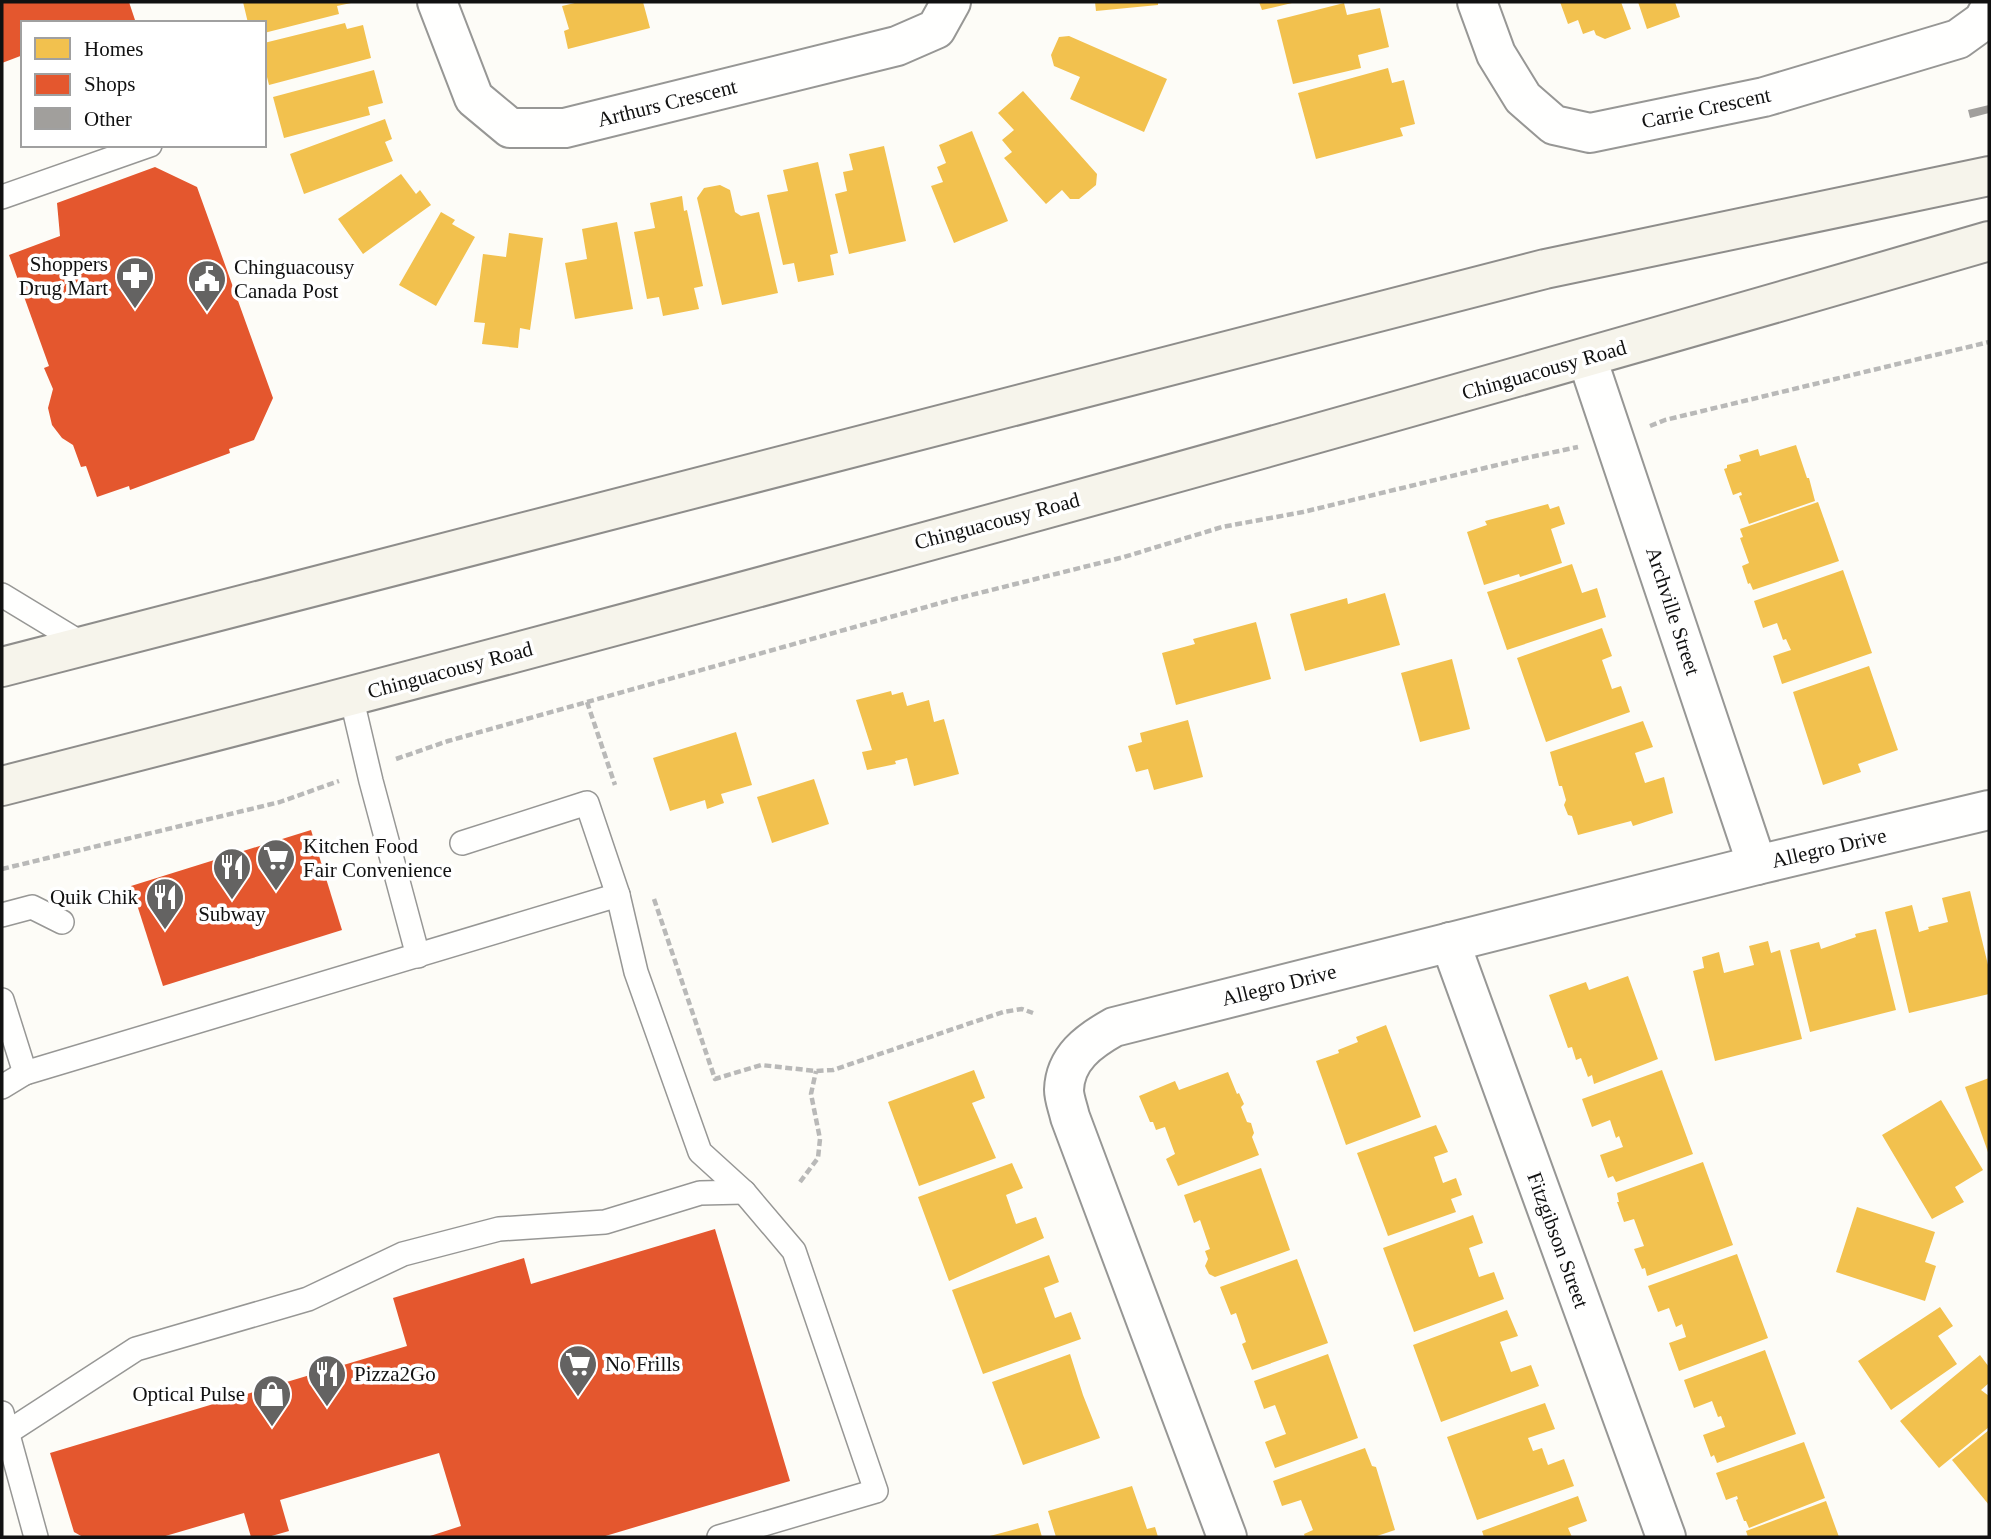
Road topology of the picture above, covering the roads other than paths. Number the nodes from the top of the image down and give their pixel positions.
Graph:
1 (436, 2) edge
2 (951, 2) edge
3 (1477, 2) edge
4 (1989, 10) edge
5 (144, 147) edge
6 (1989, 176) edge
7 (2, 197) edge
8 (1989, 242) edge
9 (1587, 358) junction
10 (2, 595) edge
11 (86, 646) junction
12 (2, 667) edge
13 (351, 696) junction
14 (2, 786) edge
15 (1989, 810) edge
16 (462, 842) dead end
17 (1757, 865) junction
18 (618, 895) junction
19 (2, 915) edge
20 (62, 922) dead end
21 (1450, 942) junction
22 (418, 956) junction
23 (2, 1000) edge
24 (25, 1073) junction
25 (2, 1087) edge
26 (744, 1192) junction
27 (4, 1427) edge
28 (36, 1537) edge
29 (719, 1537) edge
30 (1227, 1537) edge
31 (1667, 1537) edge

1 - 2 street, Arthurs Crescent
3 - 4 street, Carrie Crescent
5 - 7 lane
6 - 11 main road
8 - 9 main road, Chinguacousy Road
9 - 13 main road, Chinguacousy Road
9 - 17 street, Archville Street
10 - 11 lane
11 - 12 main road
13 - 14 main road, Chinguacousy Road
13 - 22 lane
15 - 17 street, Allegro Drive
16 - 18 lane
17 - 21 street, Allegro Drive
18 - 22 lane
18 - 26 lane
19 - 20 lane
21 - 30 street, Allegro Drive
21 - 31 street, Fitzgibson Street
22 - 24 lane
23 - 24 lane
24 - 25 lane
26 - 27 lane
26 - 29 lane
27 - 28 lane

